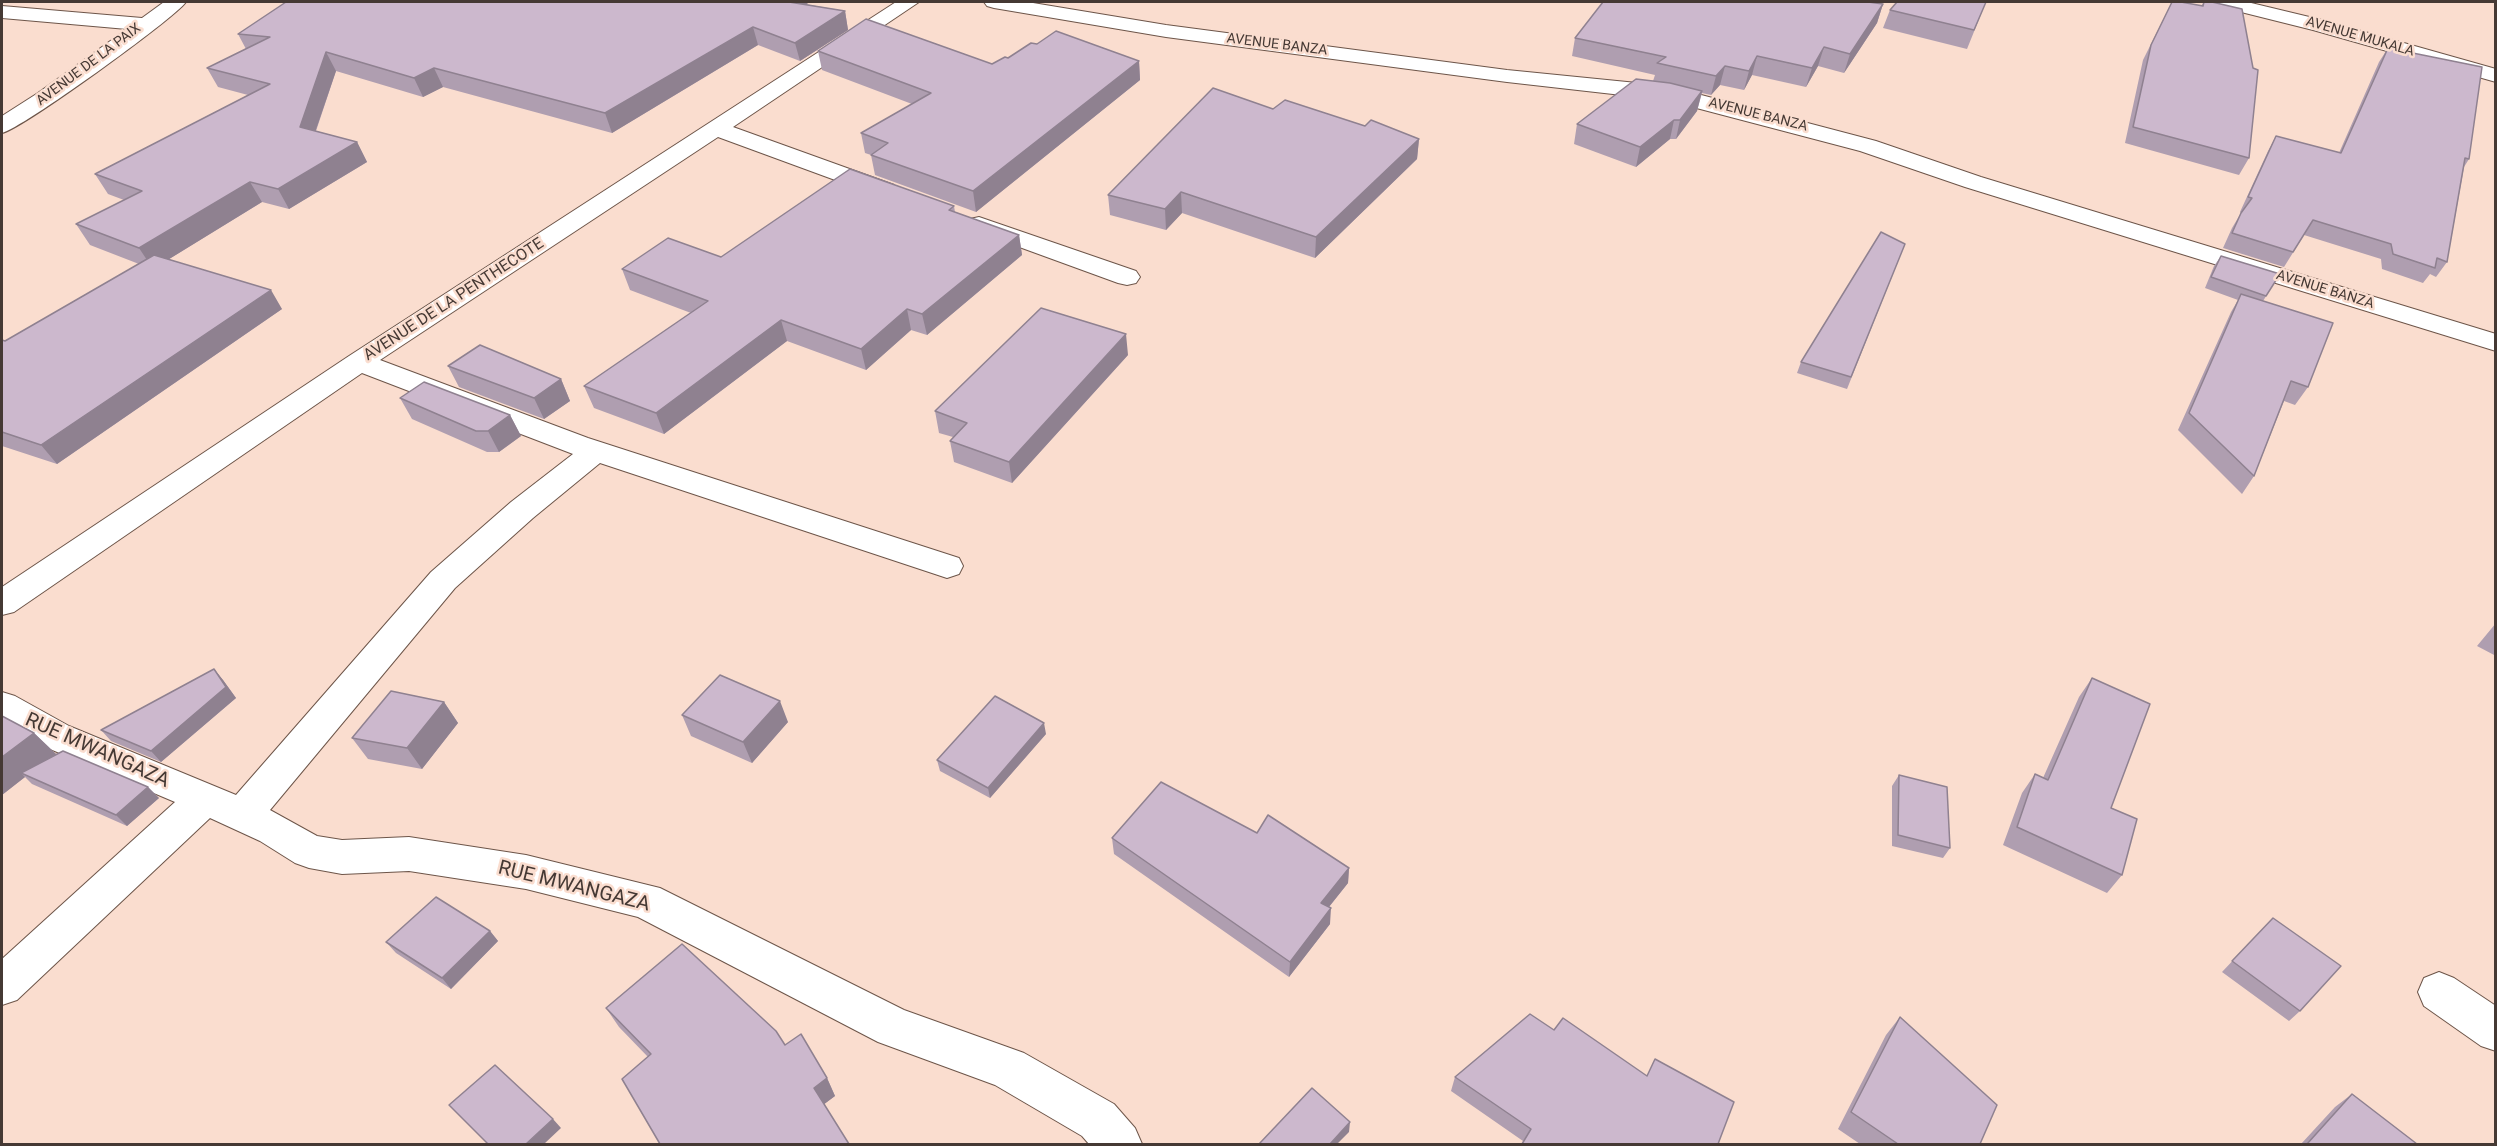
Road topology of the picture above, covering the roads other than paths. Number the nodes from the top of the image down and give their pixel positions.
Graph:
1 (176, 2) edge
2 (909, 2) edge
3 (994, 2) edge
4 (2224, 2) edge
5 (2, 12) edge
6 (143, 24) junction
7 (2496, 76) edge
8 (2, 126) edge
9 (716, 129) junction
10 (905, 197) edge
11 (960, 217) edge
12 (1127, 277) dead end
13 (2496, 343) edge
14 (359, 362) junction
15 (597, 450) junction
16 (947, 566) dead end
17 (2, 603) edge
18 (2, 706) edge
19 (205, 800) junction
20 (242, 815) junction
21 (2, 986) edge
22 (2439, 992) dead end
23 (2496, 1031) edge
24 (1119, 1144) edge

1 - 6 street, AVENUE DE LA PAIX
2 - 9 street, AVENUE DE LA PENTHECOTE
3 - 13 street, AVENUE BANZA
4 - 7 street, AVENUE MUKALA
5 - 6 street
6 - 8 street, AVENUE DE LA PAIX
9 - 10 street
9 - 14 street, AVENUE DE LA PENTHECOTE
11 - 12 street
14 - 15 street
14 - 17 street, AVENUE DE LA PENTHECOTE
15 - 16 street
15 - 20 street
18 - 19 street, RUE MWANGAZA
19 - 20 street, RUE MWANGAZA
19 - 21 street
20 - 24 street, RUE MWANGAZA
22 - 23 street

